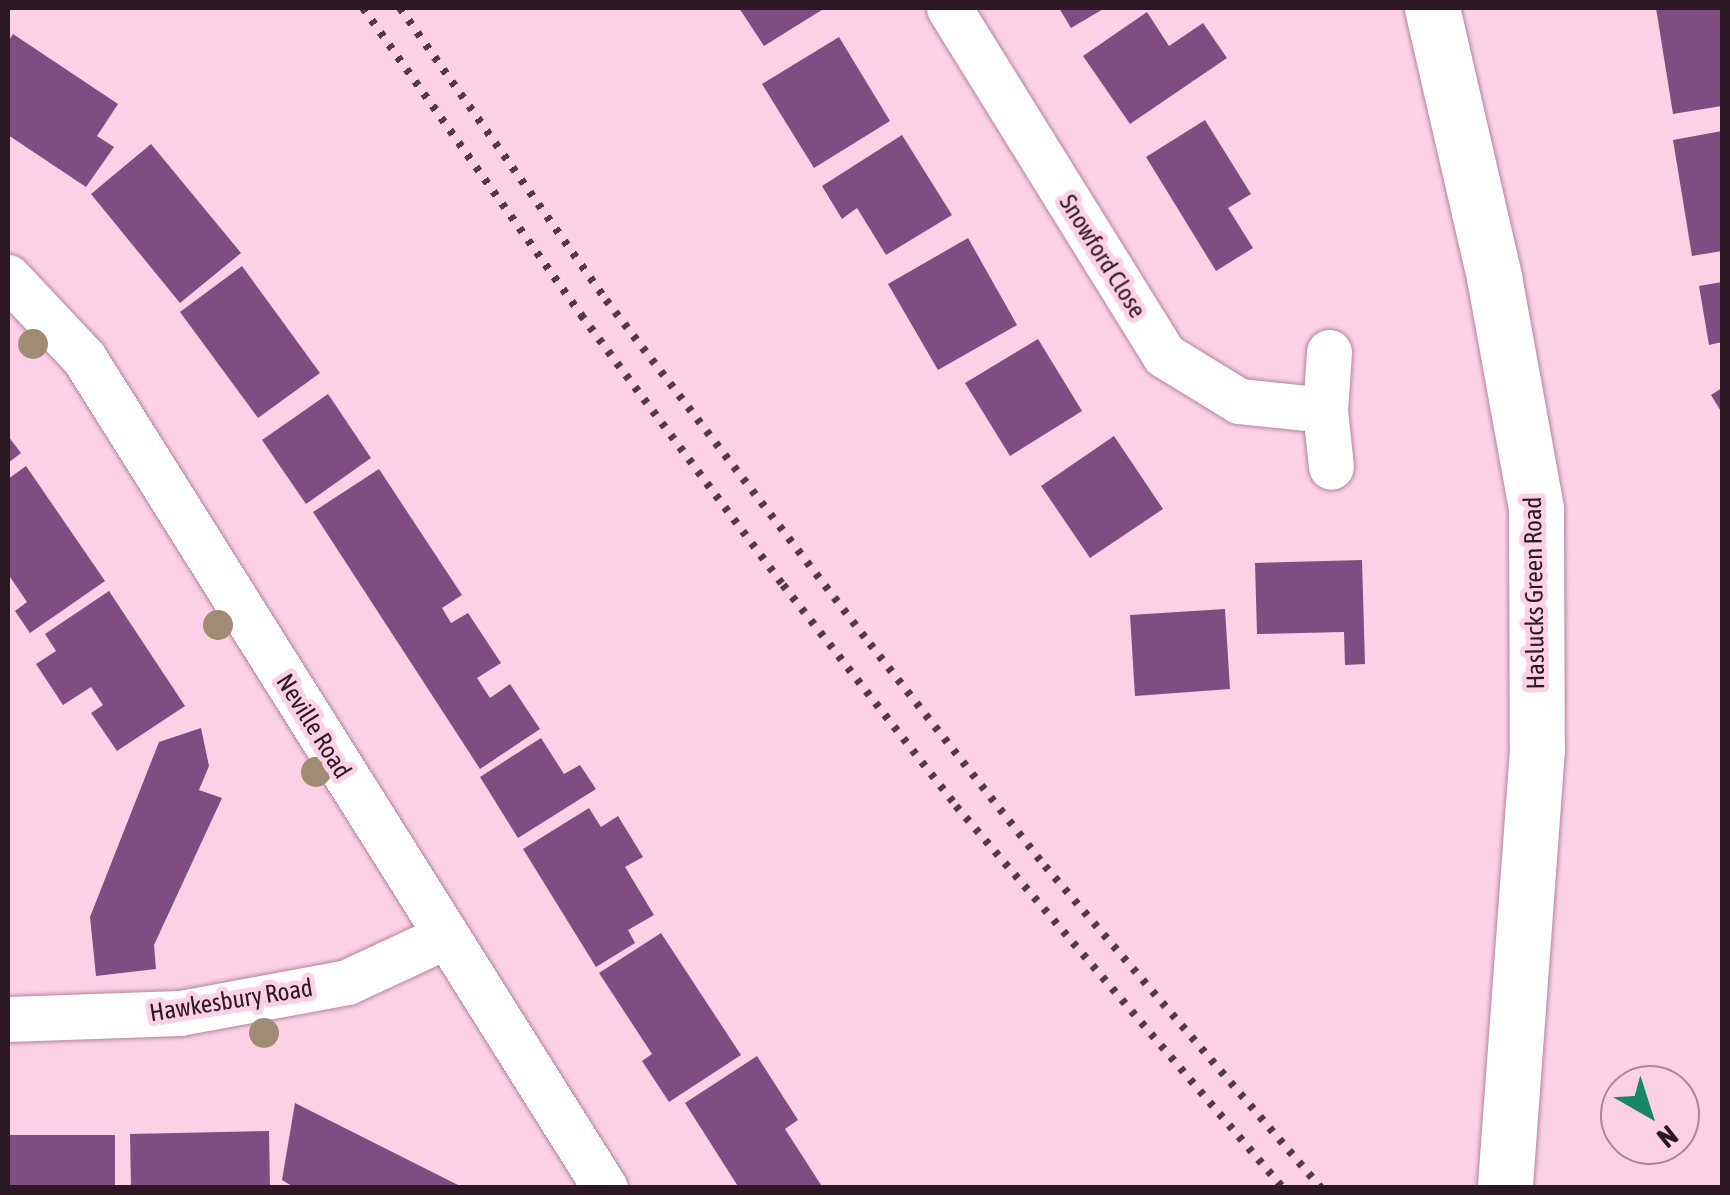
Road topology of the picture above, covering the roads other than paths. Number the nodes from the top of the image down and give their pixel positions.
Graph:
1 (949, 8) edge
2 (1432, 8) edge
3 (8, 278) edge
4 (1329, 352) dead end
5 (1326, 410) junction
6 (1331, 467) dead end
7 (444, 937) junction
8 (8, 1020) edge
9 (605, 1188) edge
10 (1505, 1188) edge

1 - 5 street, Snowford Close
2 - 10 street, Haslucks Green Road
3 - 7 street, Neville Road
4 - 5 street
5 - 6 street
7 - 8 street, Hawkesbury Road
7 - 9 street, Neville Road

